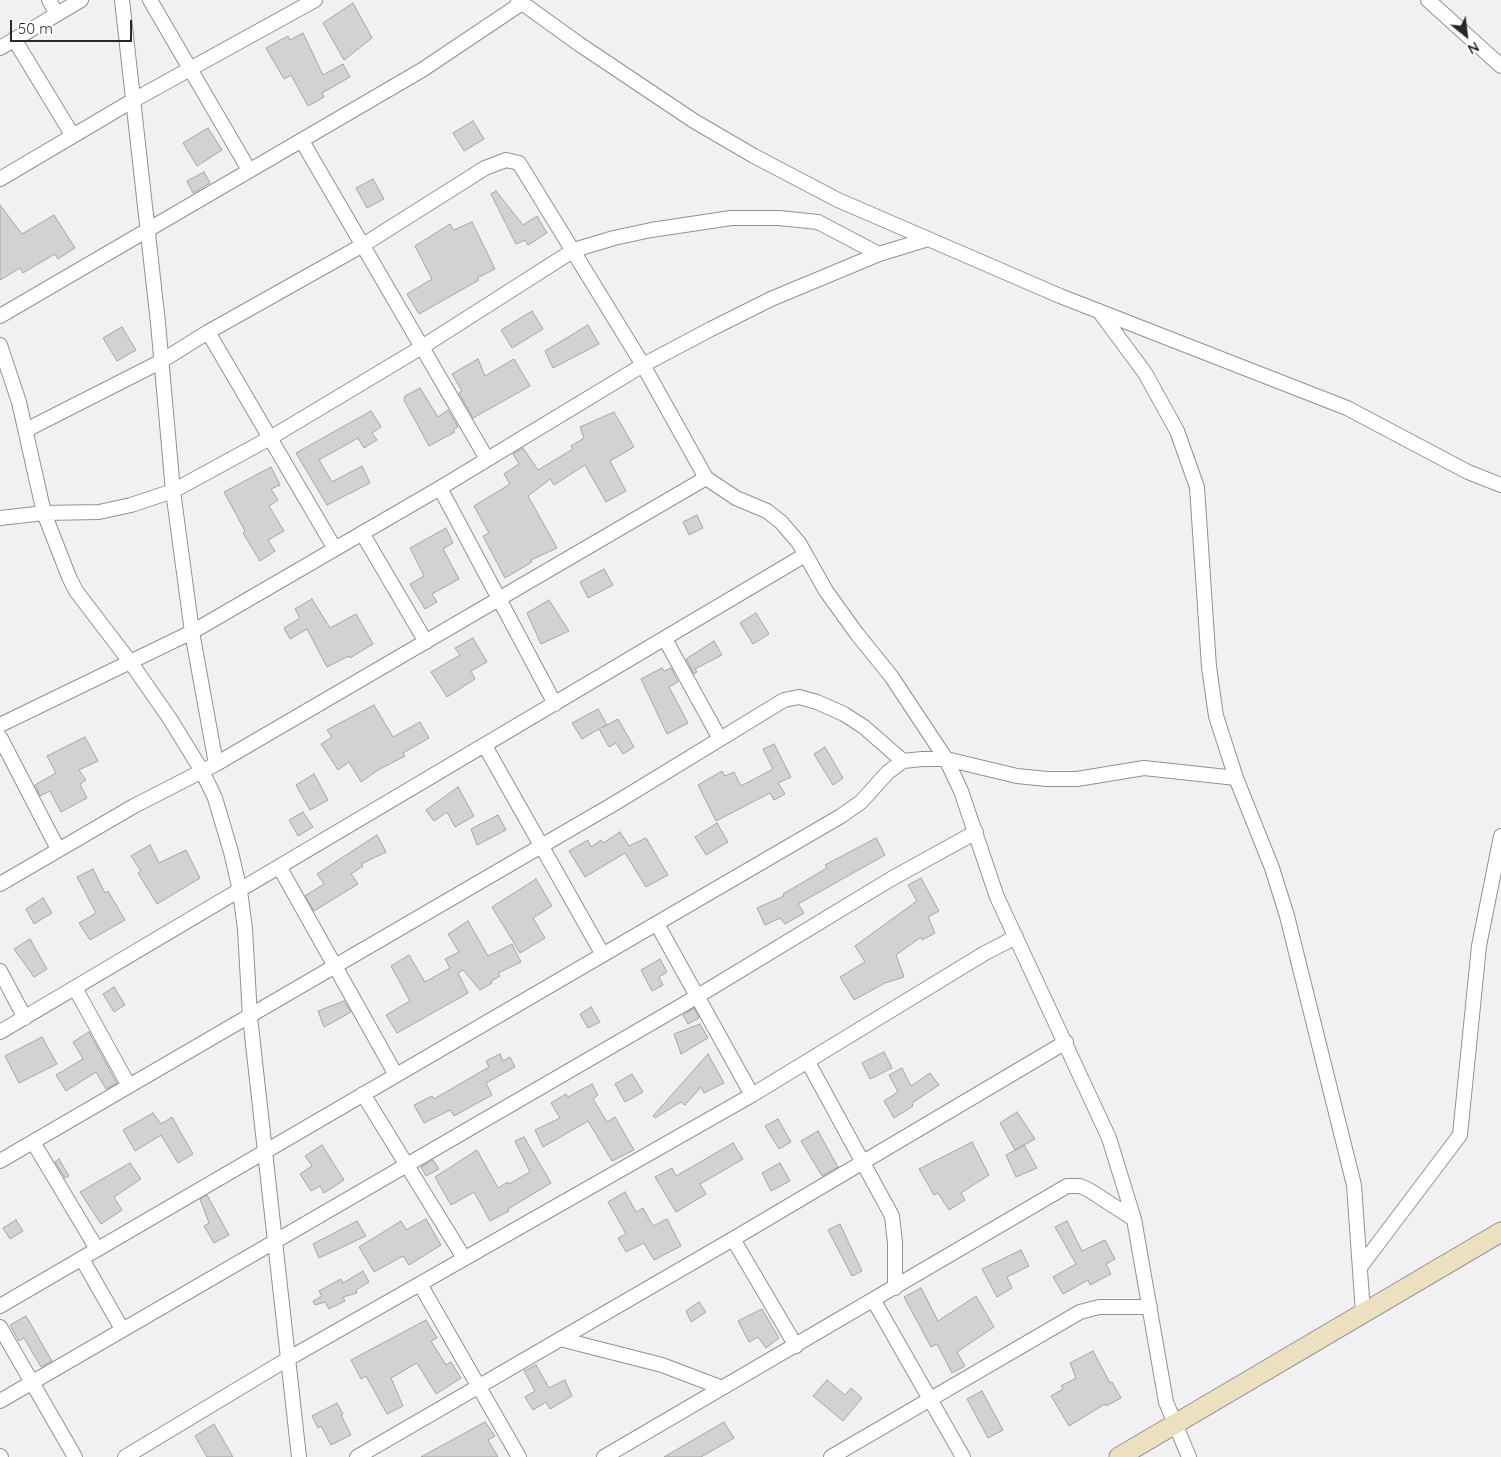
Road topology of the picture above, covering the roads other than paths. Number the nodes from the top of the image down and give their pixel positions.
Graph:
1 (49, 0) edge
2 (81, 0) edge
3 (122, 0) edge
4 (150, 0) edge
5 (315, 0) edge
6 (1428, 0) edge
7 (520, 2) edge
8 (57, 14) junction
9 (14, 40) junction
10 (0, 48) edge
11 (1501, 66) edge
12 (192, 68) junction
13 (132, 101) junction
14 (73, 136) junction
15 (302, 141) junction
16 (249, 170) junction
17 (0, 179) edge
18 (146, 231) junction
19 (928, 239) junction
20 (362, 245) junction
21 (574, 250) junction
22 (879, 254) junction
23 (1099, 311) junction
24 (0, 316) edge
25 (208, 332) junction
26 (0, 345) edge
27 (422, 348) junction
28 (160, 362) junction
29 (643, 365) junction
30 (26, 430) junction
31 (270, 438) junction
32 (487, 459) junction
33 (706, 478) junction
34 (1501, 486) edge
35 (440, 488) junction
36 (173, 491) junction
37 (44, 513) junction
38 (0, 518) edge
39 (362, 533) junction
40 (335, 549) junction
41 (805, 555) junction
42 (499, 599) junction
43 (192, 632) junction
44 (664, 639) junction
45 (426, 642) junction
46 (131, 663) junction
47 (555, 704) junction
48 (0, 725) edge
49 (0, 737) edge
50 (720, 739) junction
51 (485, 746) junction
52 (946, 759) junction
53 (903, 762) junction
54 (216, 764) junction
55 (202, 771) junction
56 (1236, 778) junction
57 (976, 832) junction
58 (1501, 836) edge
59 (541, 846) junction
60 (58, 849) junction
61 (280, 868) junction
62 (0, 884) edge
63 (240, 891) junction
64 (656, 924) junction
65 (1016, 937) junction
66 (603, 956) junction
67 (335, 966) junction
68 (0, 970) edge
69 (75, 988) junction
70 (698, 996) junction
71 (250, 1017) junction
72 (25, 1018) junction
73 (0, 1032) edge
74 (1066, 1042) junction
75 (808, 1062) junction
76 (396, 1075) junction
77 (129, 1086) junction
78 (363, 1094) junction
79 (752, 1095) junction
80 (33, 1142) junction
81 (266, 1150) junction
82 (2, 1157) edge
83 (864, 1161) junction
84 (407, 1165) junction
85 (1134, 1220) junction
86 (1501, 1232) edge
87 (733, 1239) junction
88 (276, 1241) junction
89 (97, 1249) junction
90 (82, 1258) junction
91 (464, 1258) junction
92 (1360, 1266) junction
93 (420, 1284) junction
94 (895, 1288) junction
95 (874, 1301) junction
96 (0, 1306) edge
97 (1150, 1306) junction
98 (1363, 1313) junction
99 (0, 1326) edge
100 (122, 1329) junction
101 (560, 1339) junction
102 (796, 1346) junction
103 (286, 1360) junction
104 (32, 1382) junction
105 (479, 1387) junction
106 (720, 1387) junction
107 (930, 1400) junction
108 (0, 1401) edge
109 (1174, 1426) junction
110 (75, 1457) edge
111 (125, 1457) edge
112 (298, 1457) edge
113 (357, 1457) edge
114 (519, 1457) edge
115 (604, 1457) edge
116 (831, 1457) edge
117 (963, 1457) edge
118 (1119, 1457) edge
119 (1188, 1457) edge

1 - 8 street
2 - 8 street
3 - 13 street
4 - 12 street
5 - 12 street
6 - 11 street
7 - 15 street
7 - 19 street
8 - 9 street
9 - 10 street
9 - 14 street
12 - 13 street
12 - 16 street
13 - 14 street
13 - 18 street
14 - 17 street
15 - 16 street
15 - 20 street
16 - 18 street
18 - 24 street
18 - 28 street
19 - 22 street
19 - 23 street
20 - 21 street
20 - 25 street
20 - 27 street
21 - 22 street
21 - 27 street
21 - 29 street
22 - 29 street
23 - 34 street
23 - 56 street
25 - 28 street
25 - 31 street
26 - 30 street
27 - 31 street
27 - 32 street
28 - 30 street
28 - 36 street
29 - 32 street
29 - 33 street
30 - 37 street
31 - 36 street
31 - 40 street
32 - 35 street
33 - 41 street
33 - 42 street
35 - 39 street
35 - 42 street
36 - 37 street
36 - 43 street
37 - 38 street
37 - 46 street
39 - 40 street
39 - 45 street
40 - 43 street
41 - 44 street
41 - 52 street
42 - 45 street
42 - 47 street
43 - 46 street
43 - 54 street
44 - 47 street
44 - 50 street
45 - 54 street
46 - 48 street
46 - 55 street
47 - 51 street
49 - 60 street
50 - 53 street
50 - 59 street
51 - 59 street
51 - 61 street
52 - 53 street
52 - 56 street
52 - 57 street
53 - 64 street
54 - 55 street
55 - 60 street
55 - 63 street
56 - 92 street
57 - 65 street
57 - 70 street
58 - 92 street
59 - 66 street
59 - 67 street
60 - 62 street
61 - 63 street
61 - 67 street
63 - 69 street
63 - 71 street
64 - 66 street
64 - 70 street
65 - 74 street
65 - 75 street
66 - 76 street
67 - 71 street
67 - 76 street
68 - 72 street
69 - 72 street
69 - 77 street
70 - 79 street
70 - 84 street
71 - 77 street
71 - 81 street
72 - 73 street
74 - 83 street
74 - 85 street
75 - 79 street
75 - 83 street
76 - 78 street
77 - 80 street
78 - 81 street
78 - 84 street
79 - 91 street
80 - 82 street
80 - 89 street
81 - 88 street
81 - 89 street
83 - 87 street
83 - 94 street
84 - 88 street
84 - 91 street
85 - 94 street
85 - 97 street
86 - 98 main road
87 - 101 street
87 - 102 street
88 - 100 street
88 - 103 street
89 - 90 street
90 - 96 street
90 - 100 street
91 - 93 street
92 - 98 street
93 - 103 street
93 - 105 street
94 - 95 street
95 - 102 street
95 - 107 street
97 - 107 street
97 - 109 street
98 - 109 main road
99 - 104 street
100 - 104 street
101 - 105 street
101 - 106 street
102 - 106 street
103 - 111 street
103 - 112 street
104 - 108 street
104 - 110 street
105 - 113 street
105 - 114 street
106 - 115 street
107 - 116 street
107 - 117 street
109 - 118 main road
109 - 119 street

